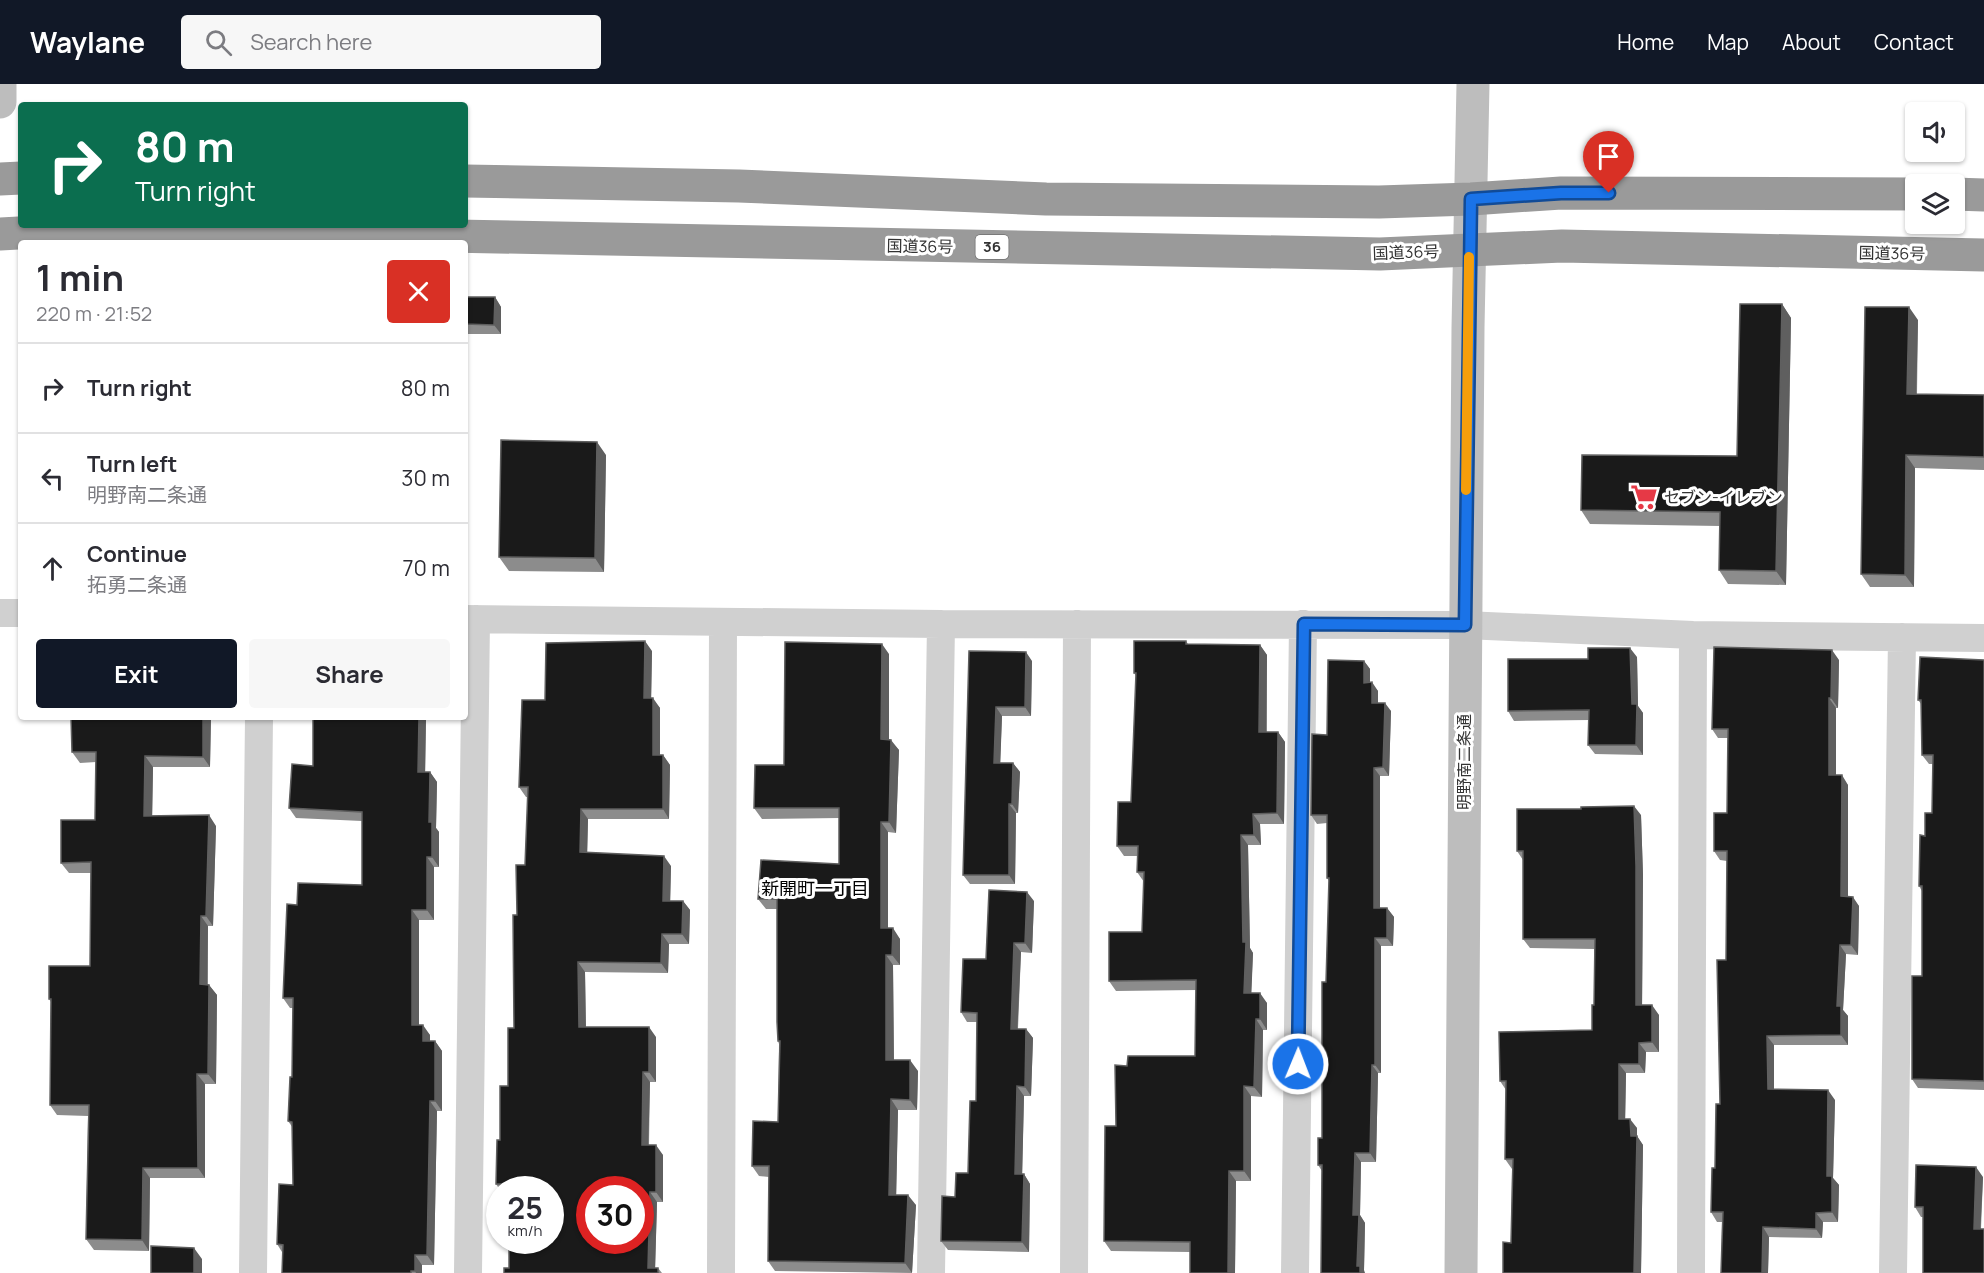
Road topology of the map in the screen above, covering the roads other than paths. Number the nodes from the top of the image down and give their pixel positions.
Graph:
1 (0, 84) edge
2 (1473, 84) edge
3 (0, 102) edge
4 (18, 178) edge
5 (0, 179) edge
6 (468, 182) edge
7 (1905, 194) edge
8 (1965, 194) edge
9 (1984, 195) edge
10 (1471, 199) junction
11 (0, 234) edge
12 (1469, 250) junction
13 (1984, 255) edge
14 (0, 613) edge
15 (18, 613) edge
16 (471, 619) edge
17 (723, 623) junction
18 (941, 624) junction
19 (1077, 624) junction
20 (1304, 624) junction
21 (1465, 625) junction
22 (1693, 634) junction
23 (1902, 637) junction
24 (1984, 638) edge
25 (259, 720) edge
26 (253, 1273) edge
27 (468, 1273) edge
28 (721, 1273) edge
29 (931, 1273) edge
30 (1074, 1273) edge
31 (1295, 1273) edge
32 (1461, 1273) edge
33 (1691, 1273) edge
34 (1893, 1273) edge

1 - 3 street
2 - 10 street, 明野南二条通
4 - 5 highway
6 - 10 highway
7 - 10 highway
8 - 9 highway
10 - 12 street, 明野南二条通
11 - 12 highway, 国道36号 / 36
12 - 13 highway, 国道36号 / 36
12 - 21 street, 明野南二条通
14 - 15 street
16 - 17 street
16 - 27 street
17 - 18 street
17 - 28 street
18 - 19 street
18 - 29 street
19 - 20 street
19 - 30 street
20 - 21 street
20 - 31 street
21 - 22 street
21 - 32 street, 明野南二条通
22 - 23 street
22 - 33 street
23 - 24 street
23 - 34 street
25 - 26 street

